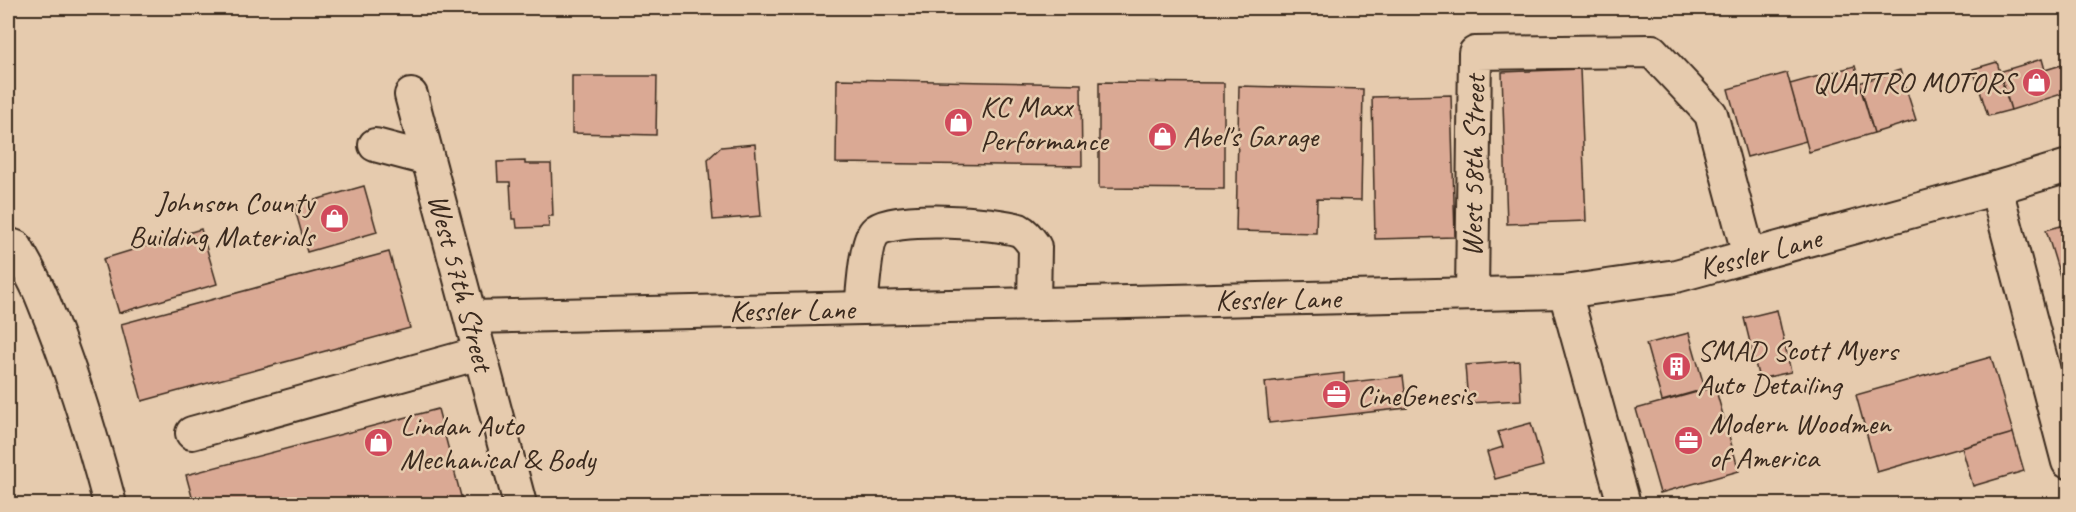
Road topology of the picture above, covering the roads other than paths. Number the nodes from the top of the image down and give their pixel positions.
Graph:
1 (411, 95) dead end
2 (375, 145) dead end
3 (428, 159) junction
4 (2068, 166) edge
5 (1996, 188) junction
6 (8, 244) edge
7 (1749, 256) junction
8 (1565, 292) junction
9 (1472, 294) junction
10 (1034, 304) junction
11 (861, 308) junction
12 (471, 317) junction
13 (480, 353) junction
14 (192, 434) dead end
15 (2068, 462) edge
16 (110, 504) edge
17 (520, 504) edge
18 (1624, 504) edge

1 - 3 street, West 57th Street
2 - 3 street
3 - 12 street, West 57th Street
4 - 5 street, Kessler Lane
5 - 7 street, Kessler Lane
5 - 15 street
6 - 16 street
7 - 8 street, Kessler Lane
7 - 9 street, West 58th Street
8 - 9 street, Kessler Lane
8 - 18 street
9 - 10 street, Kessler Lane
10 - 11 street, Kessler Lane
10 - 11 street
11 - 12 street, Kessler Lane
12 - 13 street, West 57th Street
13 - 14 street
13 - 17 street, West 57th Street

